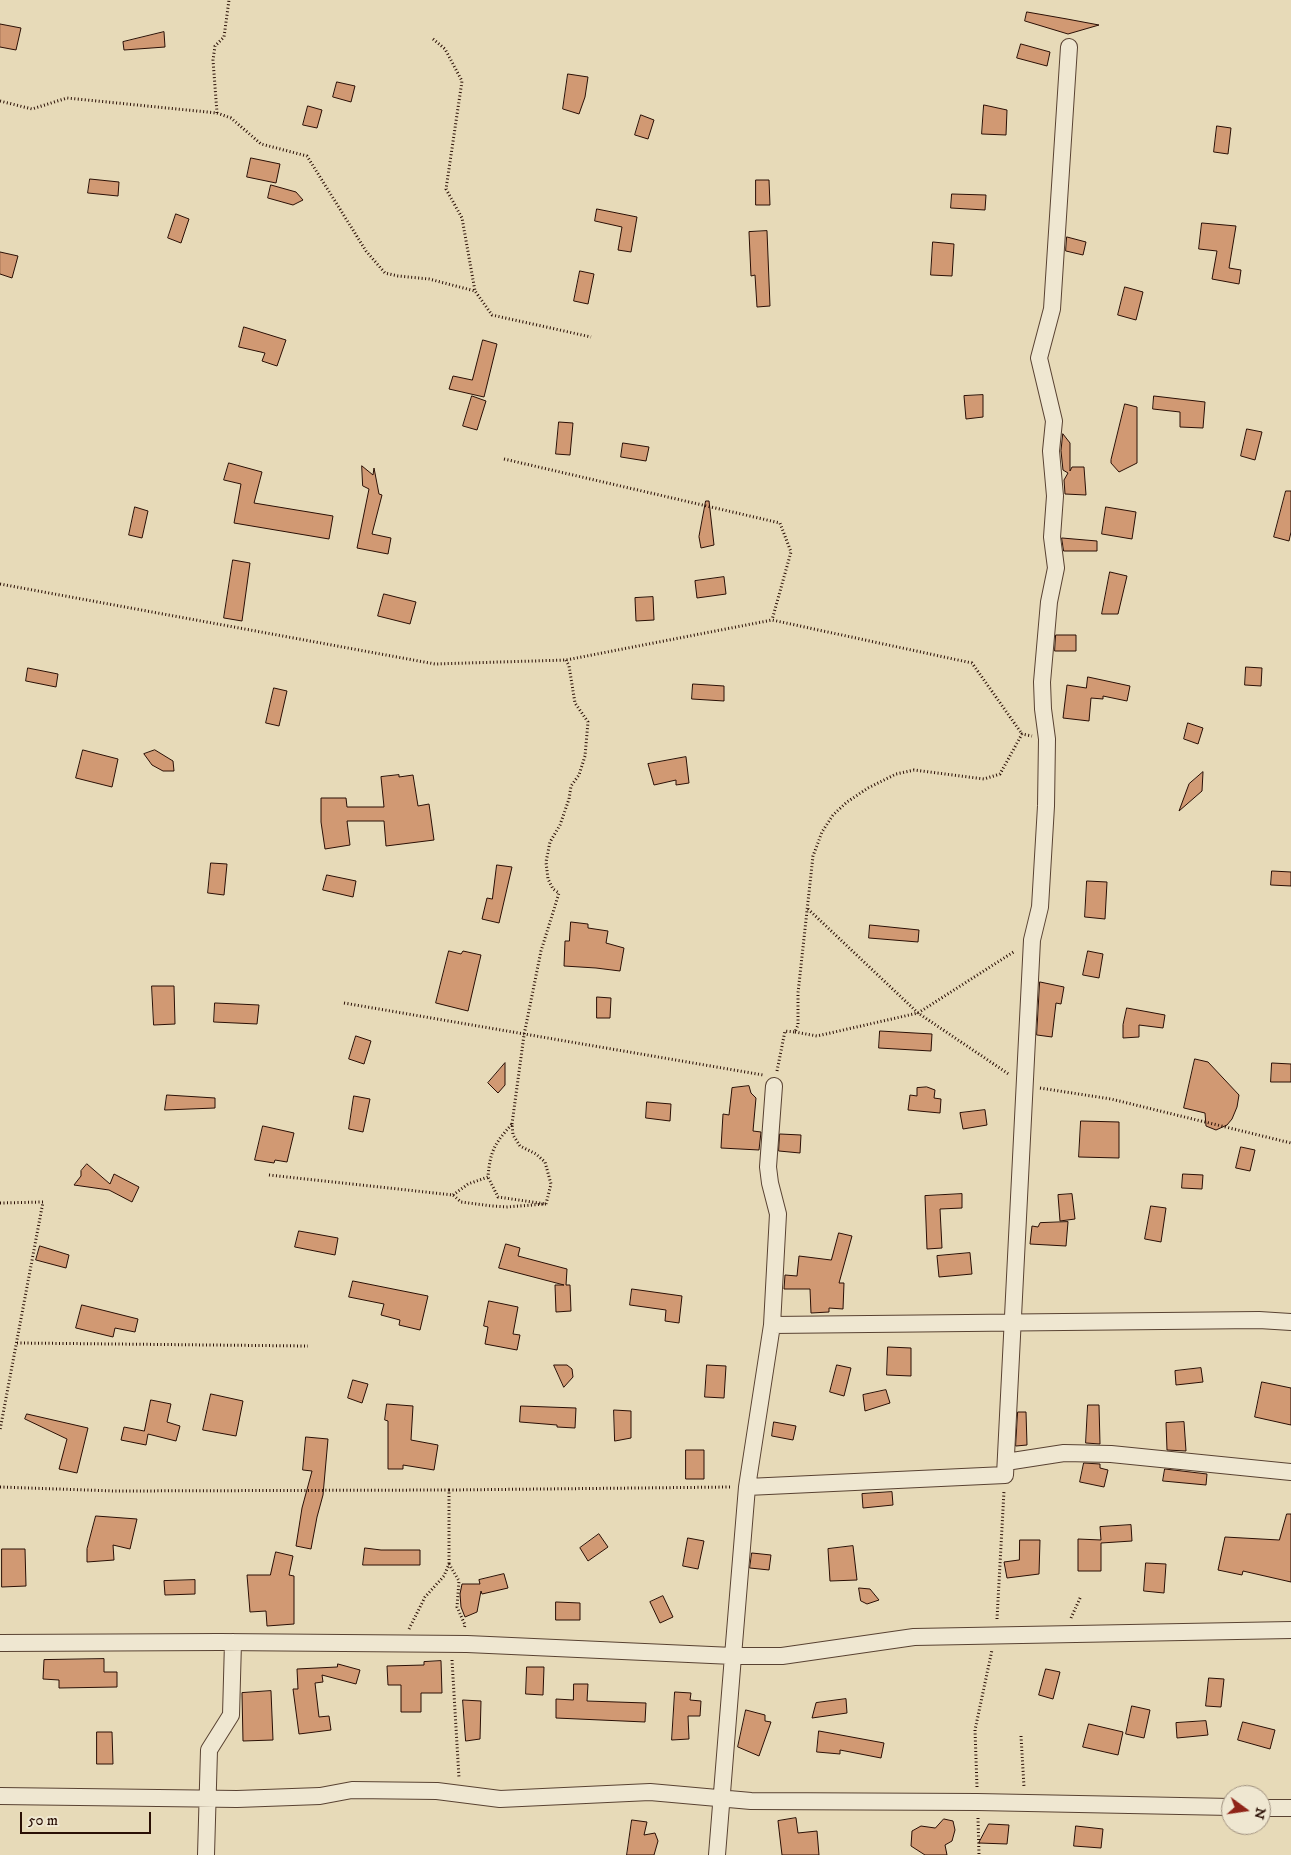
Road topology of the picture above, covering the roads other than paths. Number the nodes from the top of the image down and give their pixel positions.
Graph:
1 (1069, 47) dead end
2 (775, 1081) road end
3 (1013, 1322) junction
4 (1291, 1322) edge
5 (772, 1325) junction
6 (1006, 1468) junction
7 (1291, 1472) edge
8 (747, 1487) junction
9 (1291, 1630) edge
10 (233, 1642) junction
11 (0, 1643) edge
12 (733, 1656) junction
13 (0, 1796) edge
14 (722, 1798) junction
15 (206, 1799) junction
16 (1221, 1807) edge
17 (1271, 1808) edge
18 (1291, 1808) edge
19 (206, 1855) edge
20 (717, 1855) edge

1 - 3 street
2 - 5 street
3 - 4 street
3 - 5 street
3 - 6 street
5 - 8 street
6 - 7 street
6 - 8 street
8 - 12 street
9 - 12 street
10 - 11 street
10 - 12 street
10 - 15 street
12 - 14 street
13 - 15 street
14 - 15 street
14 - 16 street
14 - 20 street
15 - 19 street
17 - 18 street

